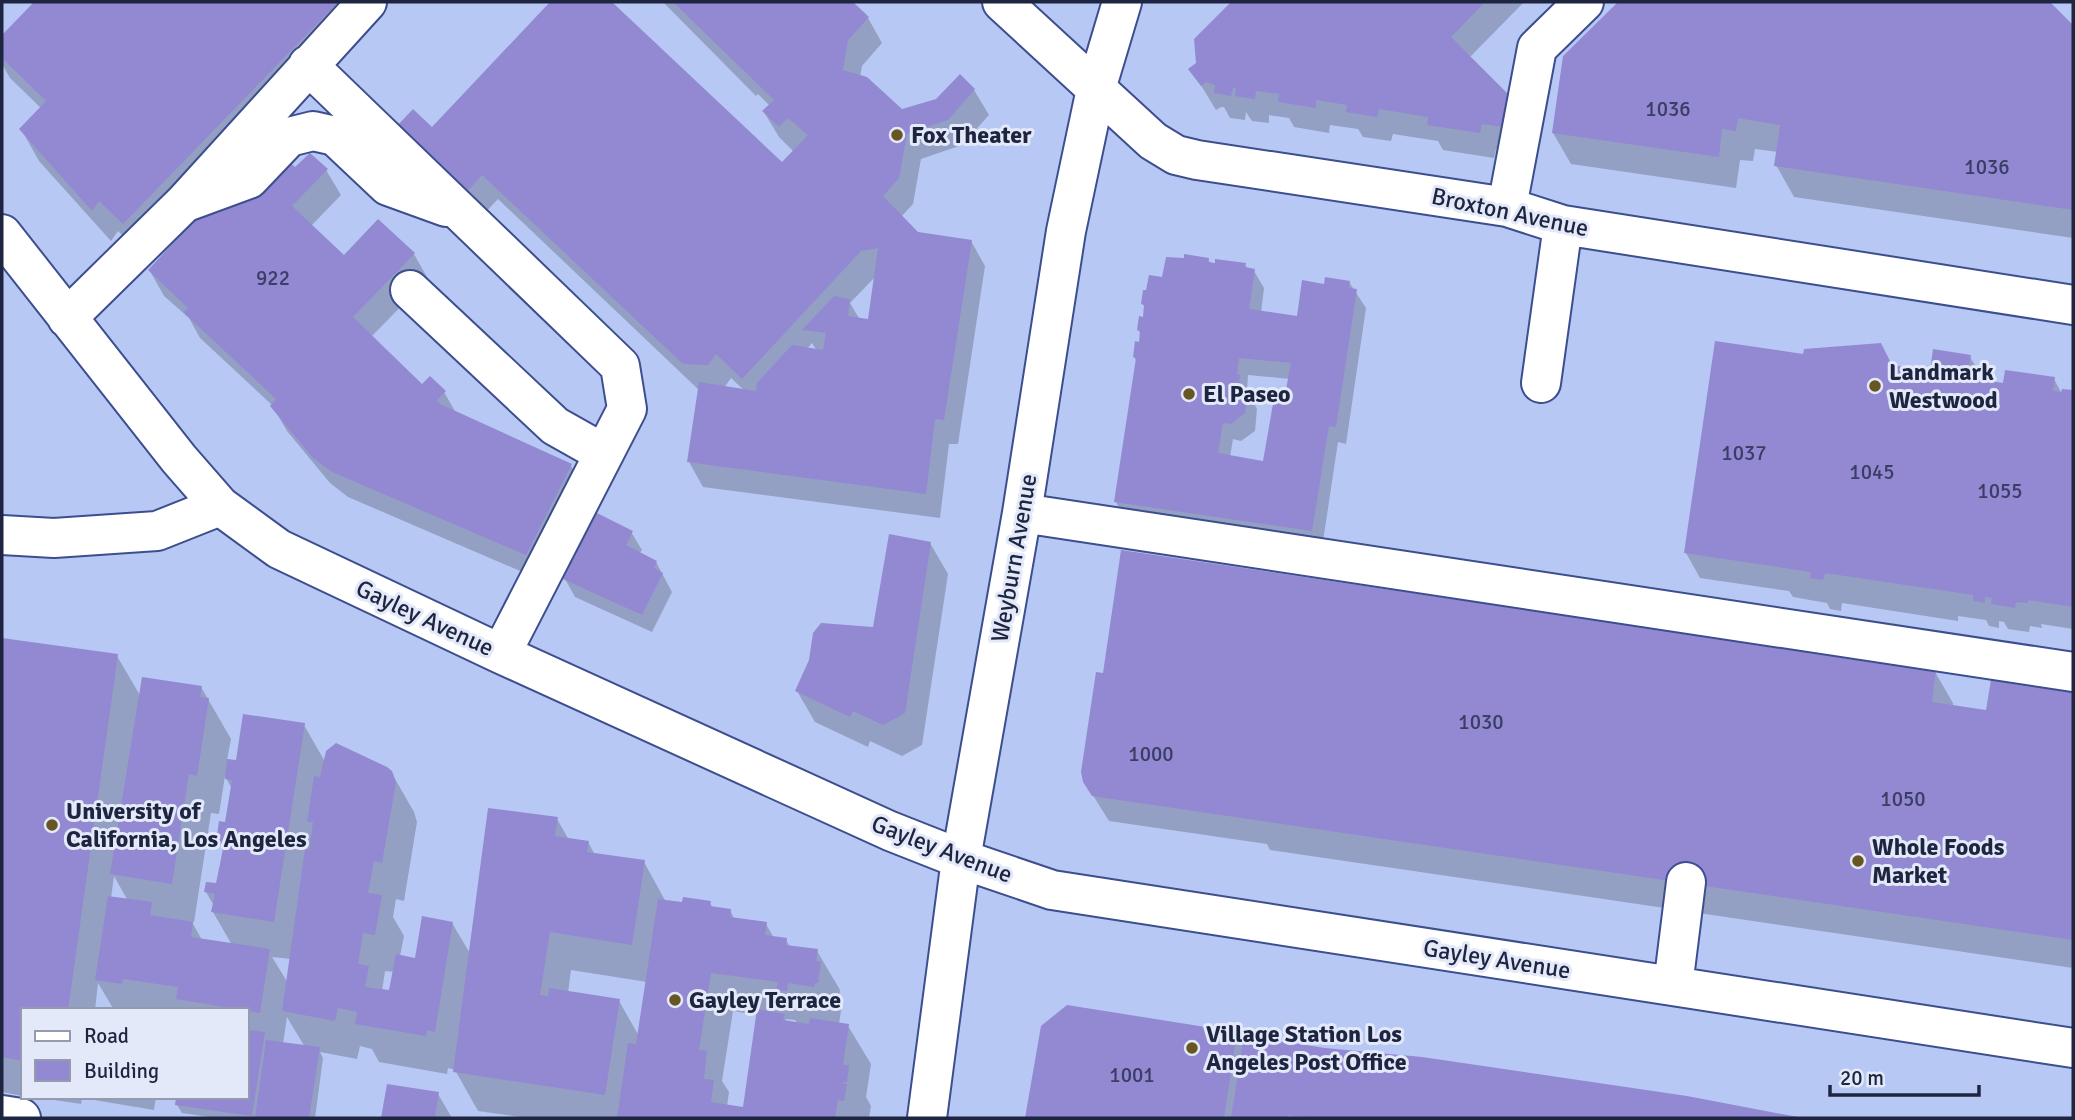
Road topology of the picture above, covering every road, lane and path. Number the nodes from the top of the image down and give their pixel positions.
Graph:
1 (367, 2) edge
2 (1002, 2) edge
3 (1122, 2) edge
4 (1584, 2) edge
5 (308, 65) junction
6 (1097, 89) junction
7 (185, 202) junction
8 (1507, 206) junction
9 (461, 213) junction
10 (1563, 225) junction
11 (2, 234) edge
12 (410, 290) dead end
13 (2073, 304) edge
14 (67, 318) junction
15 (1541, 383) dead end
16 (603, 453) junction
17 (220, 506) junction
18 (1022, 513) junction
19 (2, 536) edge
20 (501, 654) junction
21 (2073, 672) edge
22 (961, 859) junction
23 (1686, 882) dead end
24 (1673, 986) junction
25 (2073, 1048) edge
26 (2, 1115) edge
27 (21, 1118) edge
28 (927, 1118) edge

1 - 5 street
2 - 6 street, Broxton Avenue
3 - 6 street, Weyburn Avenue
4 - 8 street
5 - 7 street
5 - 9 street
6 - 8 street, Broxton Avenue
6 - 18 street, Weyburn Avenue
7 - 9 street
7 - 14 street
8 - 10 street, Broxton Avenue
9 - 16 street
10 - 13 street, Broxton Avenue
10 - 15 street
11 - 14 street, Gayley Avenue
12 - 16 street
14 - 17 street, Gayley Avenue
16 - 20 street
17 - 19 street
17 - 20 street, Gayley Avenue
18 - 21 street
18 - 22 street, Weyburn Avenue
20 - 22 street, Gayley Avenue
22 - 24 street, Gayley Avenue
22 - 28 street, Weyburn Avenue
23 - 24 street
24 - 25 street, Gayley Avenue
26 - 27 street

